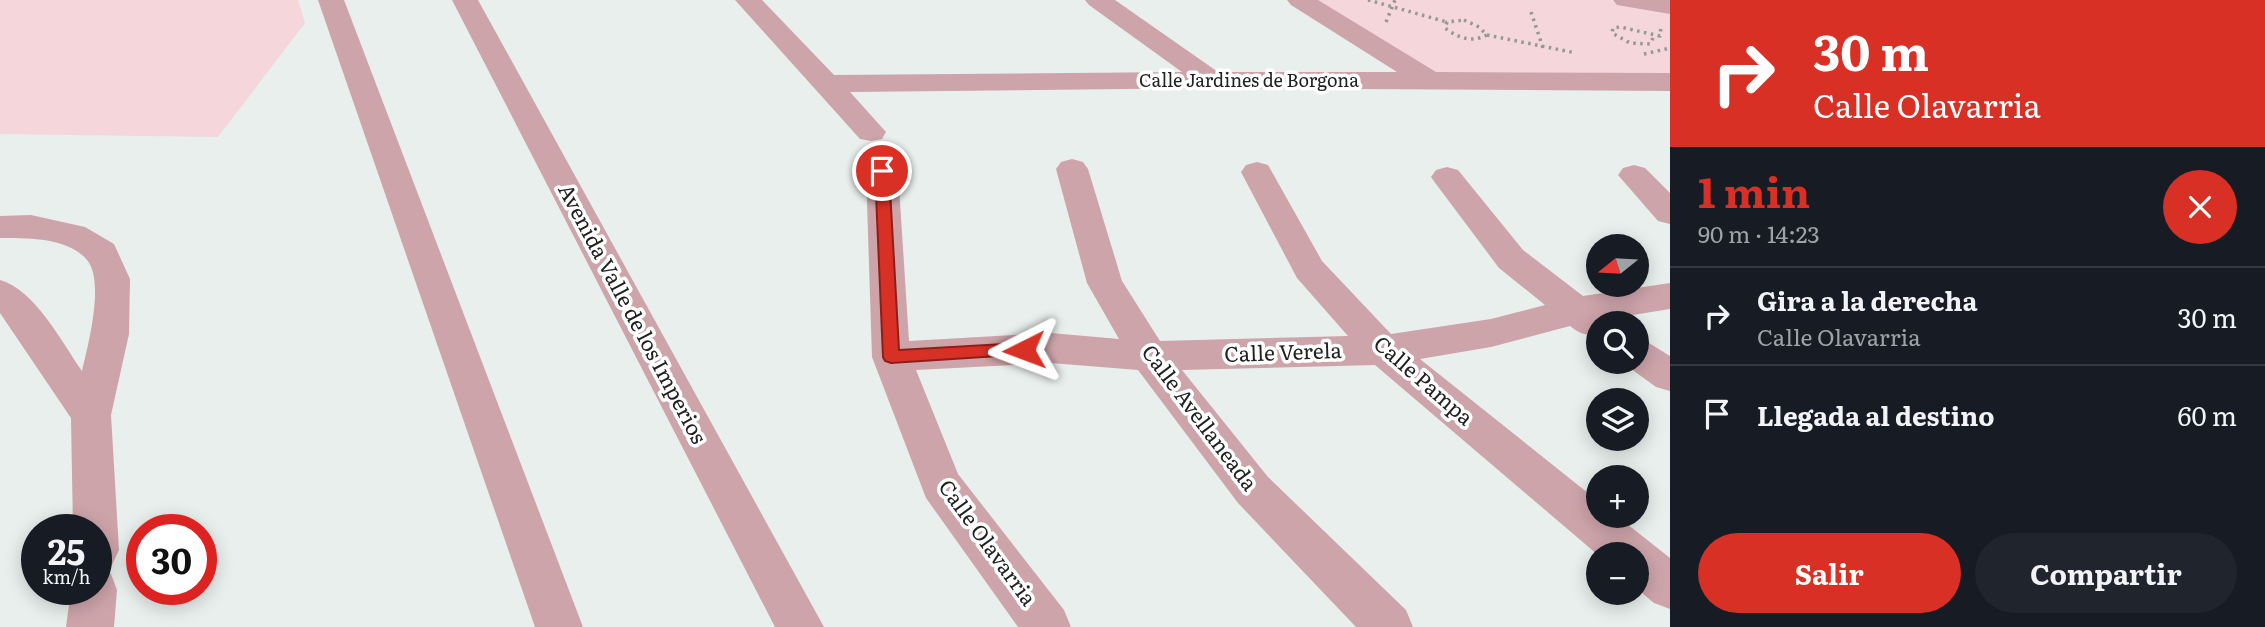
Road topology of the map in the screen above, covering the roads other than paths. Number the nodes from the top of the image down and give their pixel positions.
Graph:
1 (331, 0) edge
2 (465, 0) edge
3 (748, 0) edge
4 (1098, 0) edge
5 (1300, 0) edge
6 (1626, 0) edge
7 (1666, 16) edge
8 (1212, 80) junction
9 (1431, 81) junction
10 (1670, 82) edge
11 (827, 84) junction
12 (871, 132) dead end
13 (1072, 169) dead end
14 (882, 171) dead end
15 (1257, 172) dead end
16 (1633, 175) dead end
17 (1447, 177) dead end
18 (1670, 213) edge
19 (0, 227) edge
20 (0, 293) edge
21 (1670, 296) edge
22 (1616, 311) edge
23 (1586, 318) edge
24 (1586, 319) edge
25 (1383, 350) junction
26 (1149, 356) junction
27 (891, 357) junction
28 (1649, 362) edge
29 (1670, 376) edge
30 (91, 415) junction
31 (95, 514) edge
32 (1615, 542) edge
33 (1649, 570) edge
34 (1670, 587) edge
35 (92, 605) edge
36 (90, 627) edge
37 (559, 627) edge
38 (800, 627) edge
39 (1047, 627) edge
40 (1389, 627) edge

1 - 37 street
2 - 38 street, Avenida Valle de los Imperios
3 - 11 street
4 - 8 street
5 - 9 street
6 - 7 street
8 - 9 street, Calle Jardines de Borgona
8 - 11 street, Calle Jardines de Borgona
9 - 10 street, Calle Jardines de Borgona
11 - 12 street
13 - 26 street, Calle Avellaneada
14 - 27 street, Calle Olavarria
15 - 25 street, Calle Pampa
16 - 18 street
17 - 23 street
19 - 30 street
20 - 30 street
21 - 22 street, Calle Verela
24 - 25 street, Calle Verela
25 - 26 street, Calle Verela
25 - 32 street, Calle Pampa
26 - 27 street, Calle Verela
26 - 40 street, Calle Avellaneada
27 - 39 street, Calle Olavarria
28 - 29 street
30 - 31 street
33 - 34 street
35 - 36 street

